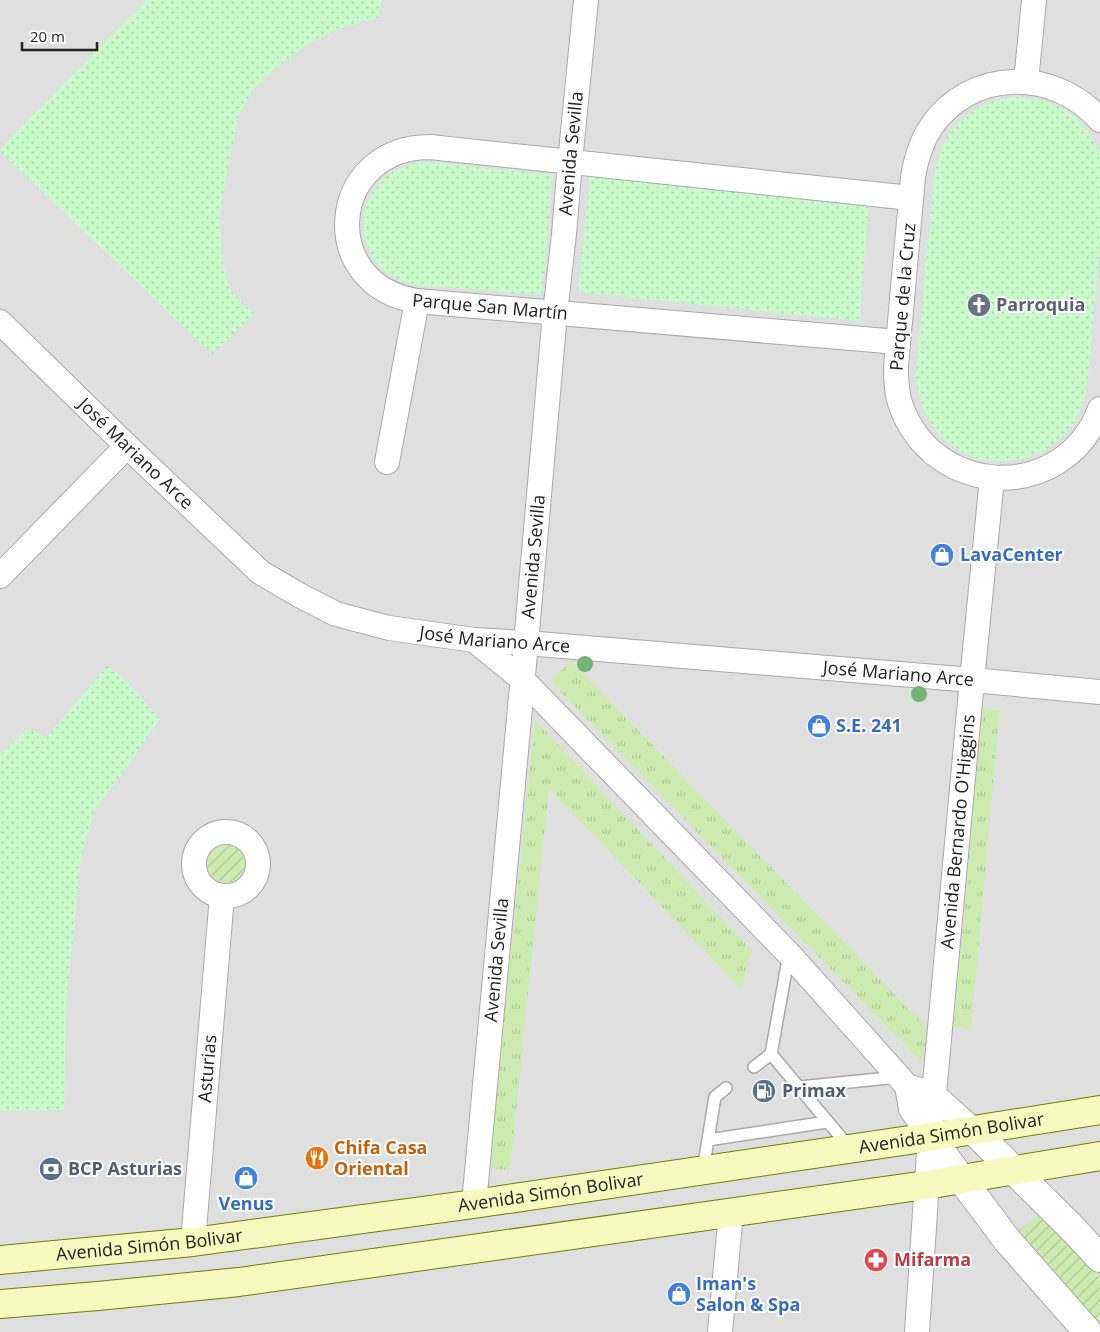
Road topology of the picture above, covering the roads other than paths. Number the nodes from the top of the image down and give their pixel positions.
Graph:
1 (586, 0) edge
2 (1034, 0) edge
3 (1026, 82) junction
4 (1100, 120) edge
5 (570, 162) junction
6 (911, 198) junction
7 (417, 301) junction
8 (555, 313) junction
9 (0, 322) edge
10 (898, 342) junction
11 (1100, 409) edge
12 (128, 446) junction
13 (387, 462) dead end
14 (992, 478) junction
15 (0, 576) edge
16 (474, 640) junction
17 (526, 643) junction
18 (522, 679) junction
19 (972, 680) junction
20 (1100, 692) edge
21 (222, 896) dead end
22 (789, 954) junction
23 (771, 1054) junction
24 (754, 1067) dead end
25 (903, 1082) junction
26 (799, 1087) junction
27 (726, 1088) dead end
28 (934, 1095) junction
29 (1100, 1110) edge
30 (827, 1122) junction
31 (973, 1130) junction
32 (930, 1137) junction
33 (708, 1140) junction
34 (850, 1149) junction
35 (1100, 1156) edge
36 (703, 1170) junction
37 (1014, 1171) junction
38 (963, 1180) junction
39 (926, 1186) junction
40 (474, 1204) junction
41 (731, 1212) junction
42 (193, 1242) junction
43 (1100, 1258) edge
44 (0, 1260) edge
45 (0, 1304) edge
46 (720, 1332) edge
47 (916, 1332) edge
48 (1088, 1332) edge

1 - 5 street, Avenida Sevilla
2 - 3 street
3 - 4 street, Parque de la Cruz
3 - 6 street, Parque de la Cruz
5 - 6 street, Parque San Martín
5 - 7 street, Parque San Martín
5 - 8 street, Avenida Sevilla
6 - 10 street, Parque de la Cruz
7 - 8 street, Parque San Martín
7 - 13 street
8 - 10 street, Parque San Martín
8 - 17 street, Avenida Sevilla
9 - 12 street, José Mariano Arce
10 - 14 street, Parque de la Cruz
11 - 14 street, Parque de la Cruz
12 - 15 street
12 - 16 street, José Mariano Arce
14 - 19 street, Avenida Bernardo O'Higgins
16 - 17 street, José Mariano Arce
16 - 18 street
17 - 18 street, Avenida Sevilla
17 - 19 street, José Mariano Arce
18 - 22 street
18 - 40 street, Avenida Sevilla
19 - 20 street, José Mariano Arce
19 - 28 street, Avenida Bernardo O'Higgins
21 - 42 street, Asturias
22 - 23 lane
22 - 25 street
23 - 24 lane
23 - 26 lane
25 - 26 lane
25 - 28 street
25 - 32 street
26 - 30 lane
27 - 33 lane
28 - 31 street
28 - 32 street, Avenida Bernardo O'Higgins
29 - 31 main road, Avenida Simón Bolivar
30 - 33 lane
30 - 34 lane
31 - 32 main road, Avenida Simón Bolivar
31 - 37 street
32 - 34 main road, Avenida Simón Bolivar
32 - 38 street
32 - 39 street, Avenida Bernardo O'Higgins
33 - 36 lane
34 - 36 main road, Avenida Simón Bolivar
35 - 37 main road
36 - 40 main road, Avenida Simón Bolivar
37 - 38 main road
37 - 43 street
38 - 39 main road
38 - 48 street
39 - 41 main road
39 - 47 street, Avenida Bernardo O'Higgins
40 - 42 main road, Avenida Simón Bolivar
41 - 45 main road
41 - 46 street
42 - 44 main road, Avenida Simón Bolivar

